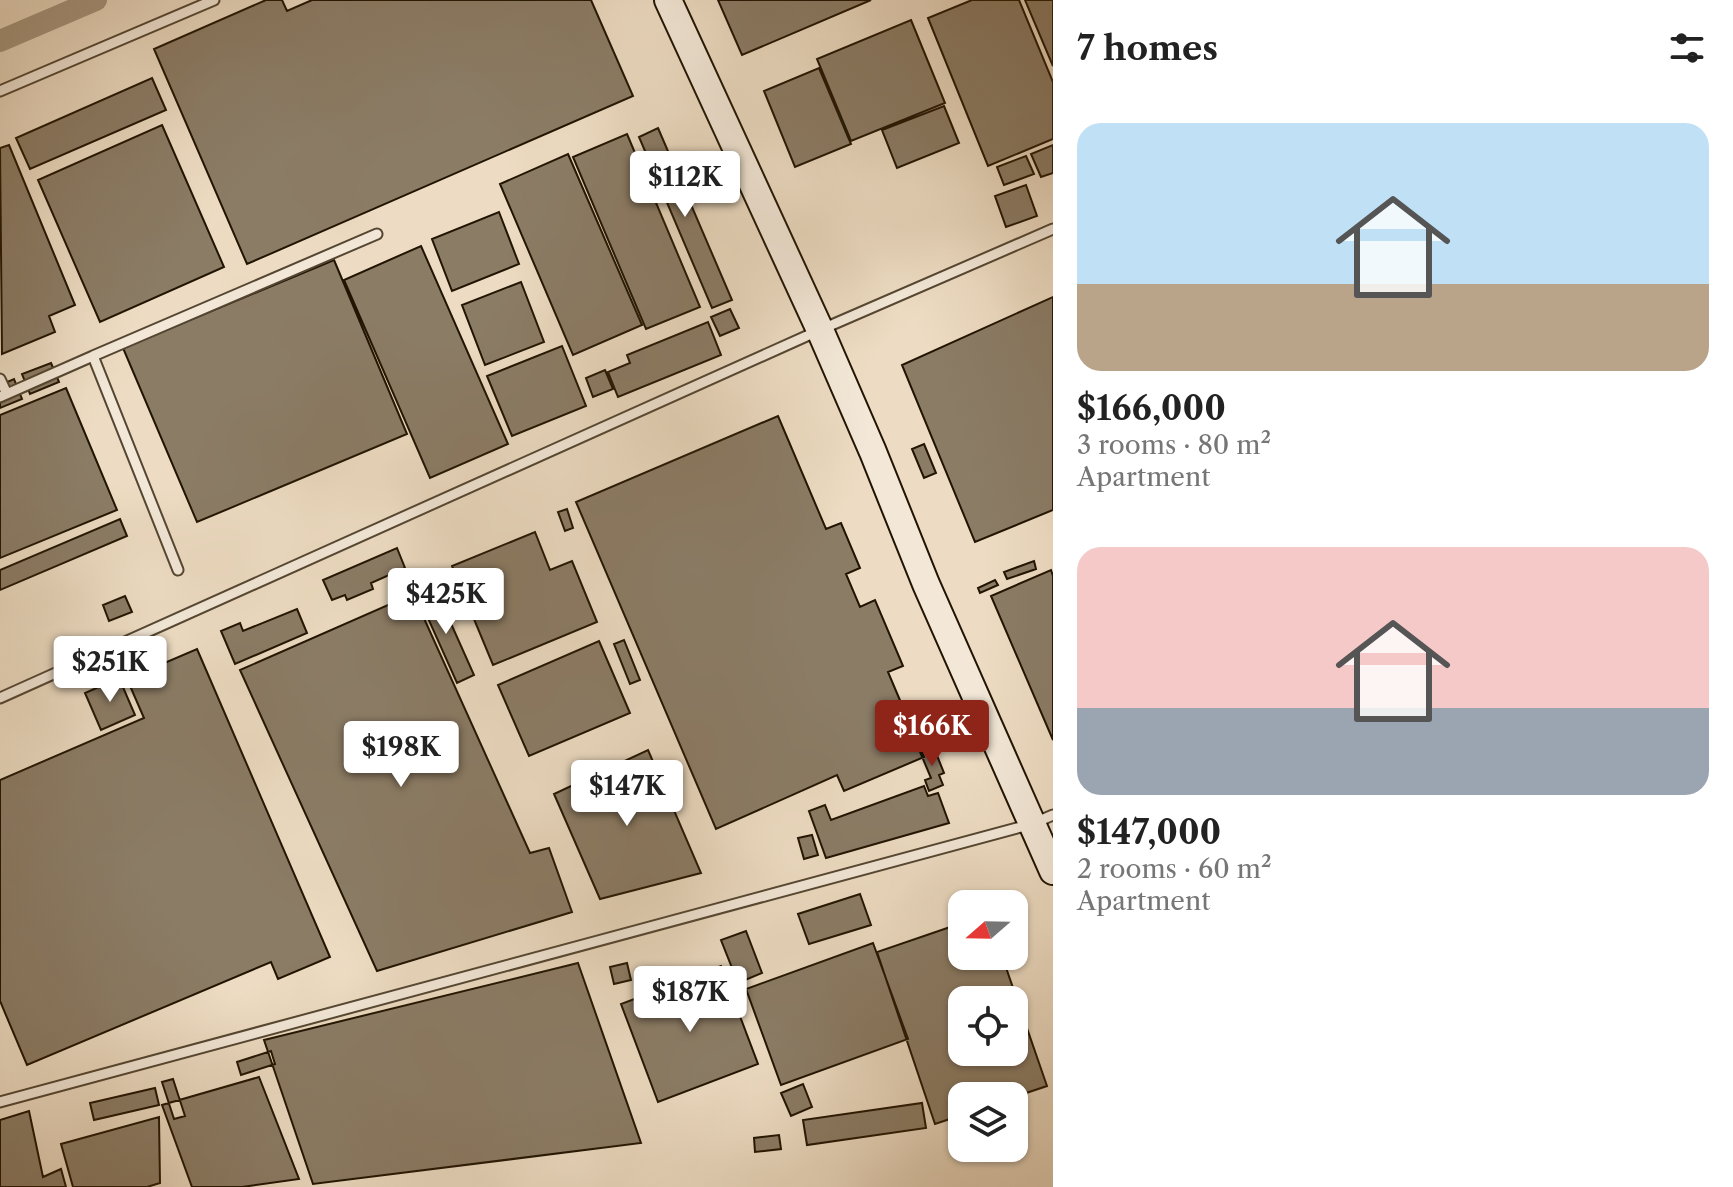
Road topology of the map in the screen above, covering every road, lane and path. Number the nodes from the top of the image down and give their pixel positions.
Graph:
1 (214, 0) edge
2 (668, 0) edge
3 (0, 91) edge
4 (1053, 229) edge
5 (377, 234) dead end
6 (820, 330) junction
7 (93, 356) junction
8 (0, 379) edge
9 (3, 396) edge
10 (178, 570) dead end
11 (0, 698) edge
12 (1042, 820) edge
13 (1053, 871) edge
14 (0, 1102) edge

1 - 3 lane
2 - 6 street
4 - 6 lane
5 - 7 lane
6 - 11 lane
6 - 12 street
7 - 9 lane
7 - 10 lane
8 - 9 lane
12 - 13 street
12 - 14 lane

